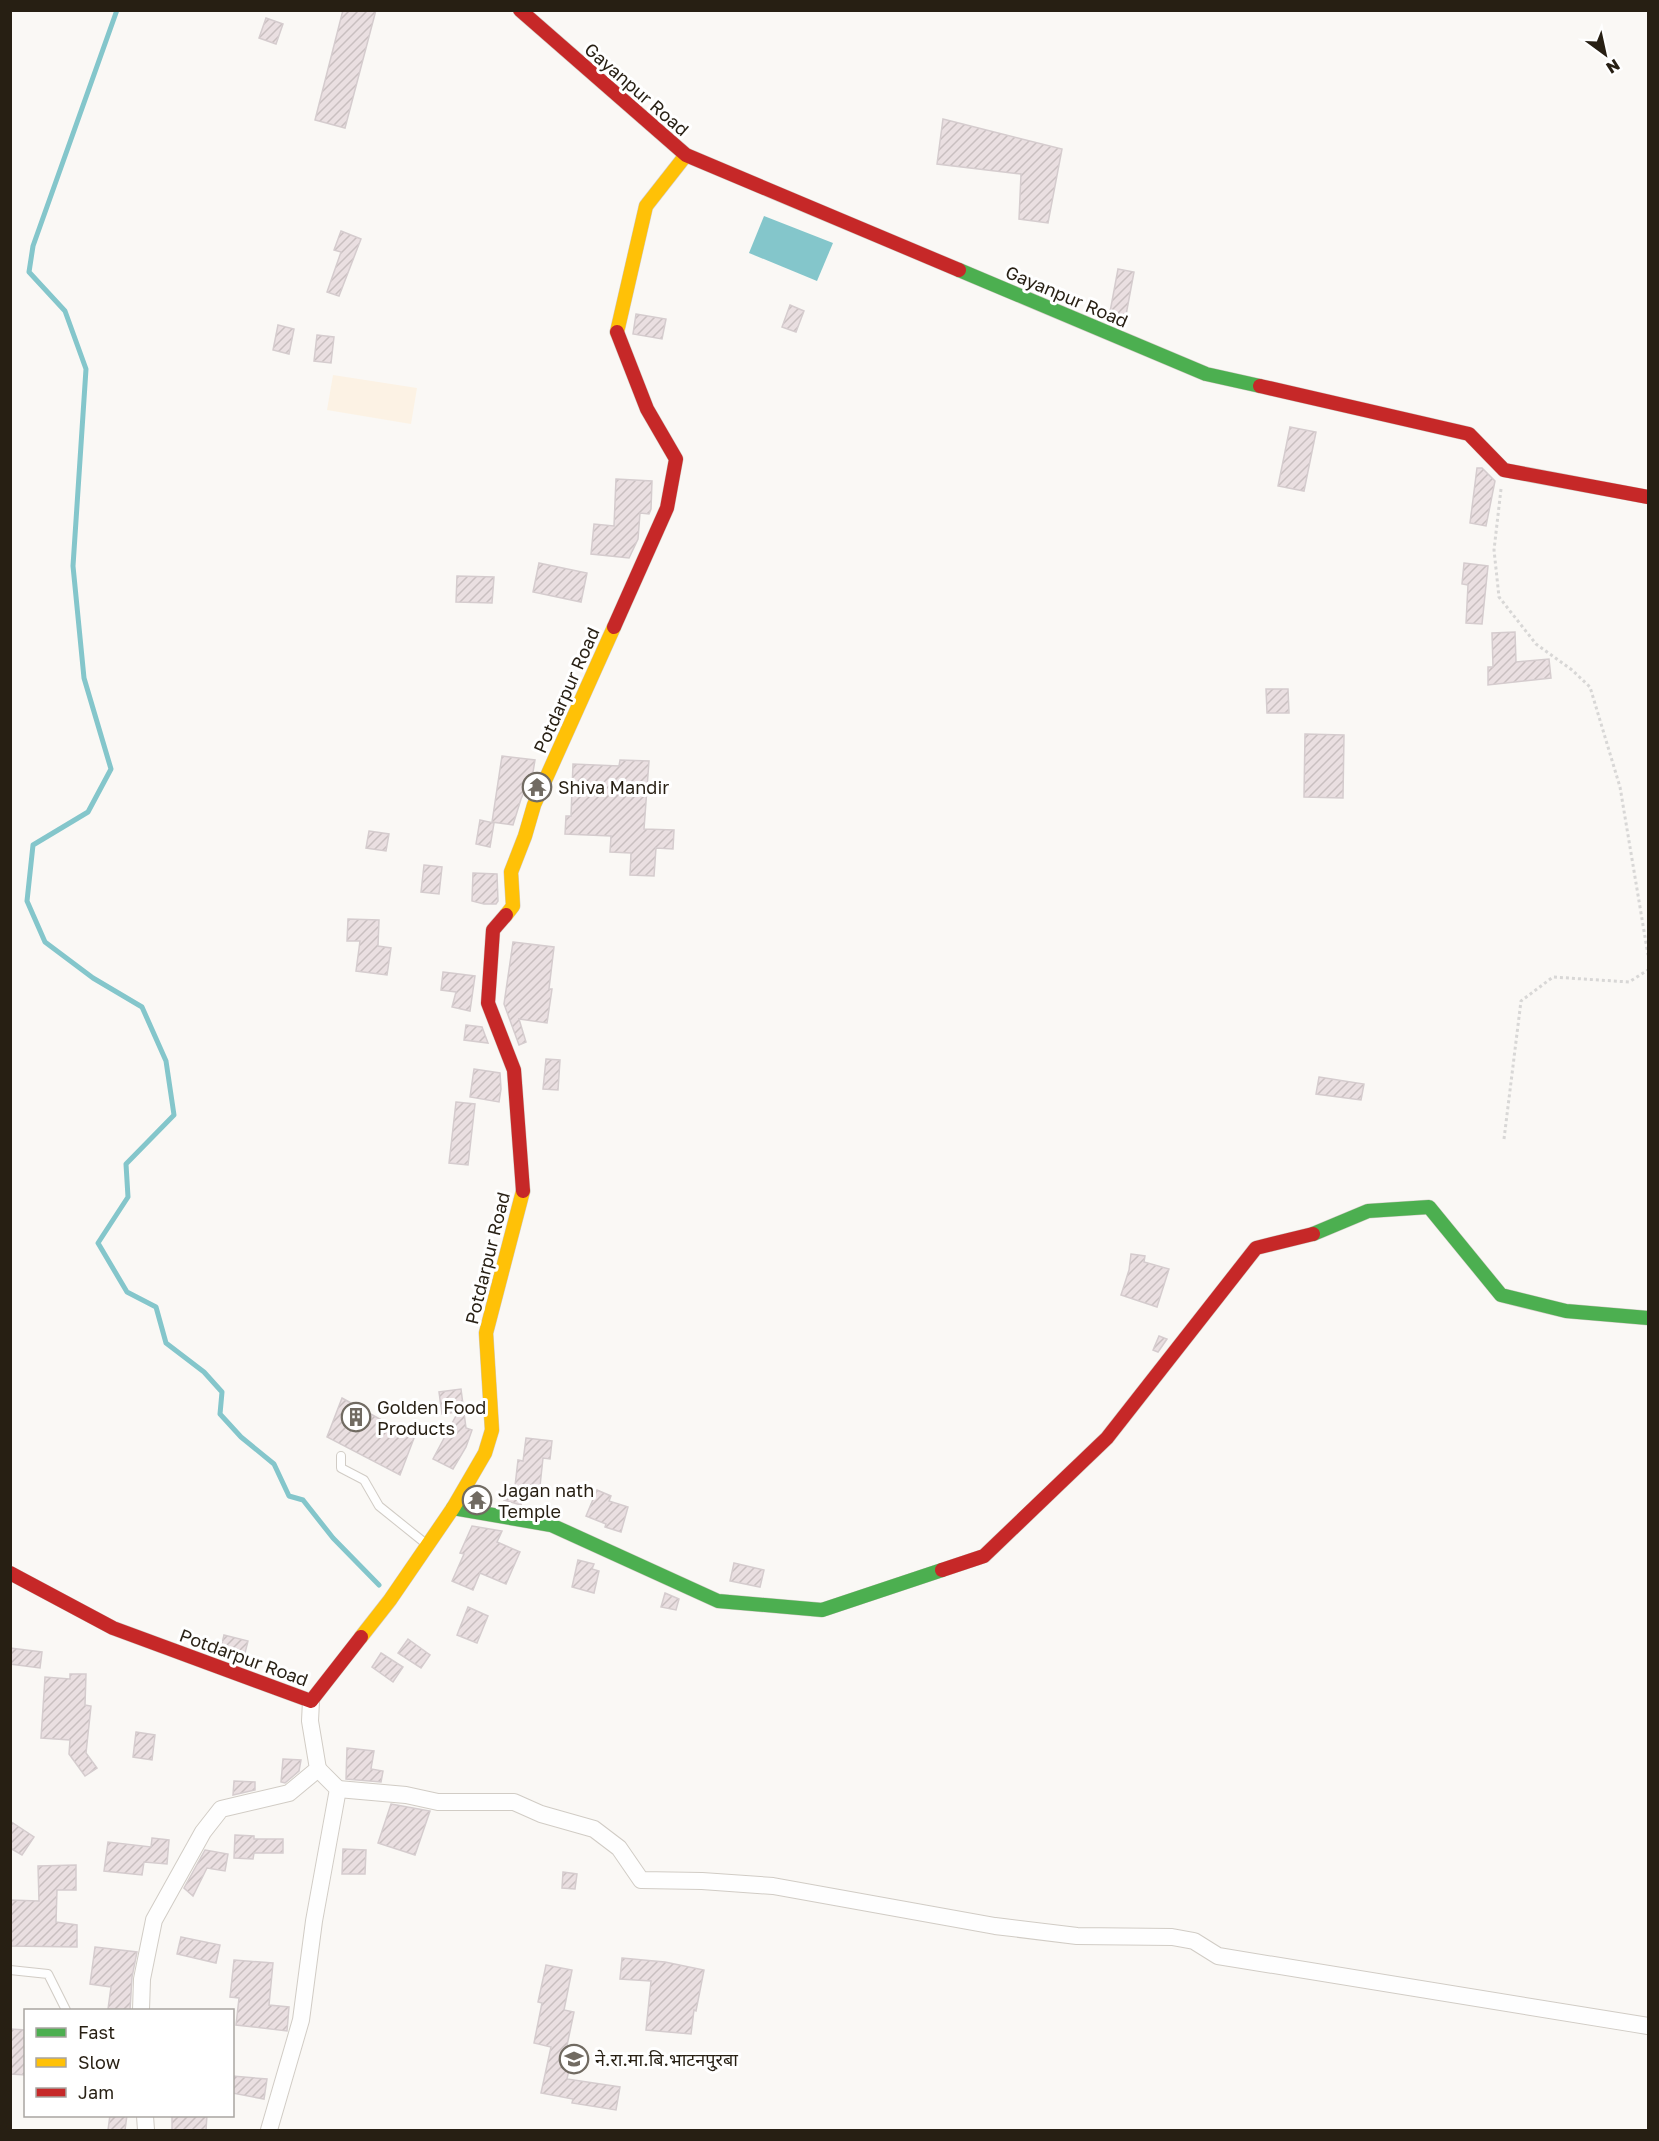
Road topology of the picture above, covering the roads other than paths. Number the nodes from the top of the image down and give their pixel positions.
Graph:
1 (520, 10) edge
2 (686, 155) junction
3 (1648, 497) edge
4 (1648, 1318) edge
5 (341, 1456) dead end
6 (453, 1509) junction
7 (428, 1545) junction
8 (10, 1573) edge
9 (311, 1701) junction
10 (318, 1769) junction
11 (338, 1789) junction
12 (10, 1970) edge
13 (66, 2009) edge
14 (141, 2009) edge
15 (1648, 2026) edge
16 (269, 2130) edge

1 - 2 street, Gayanpur Road
2 - 3 street, Gayanpur Road
2 - 6 street, Potdarpur Road
4 - 6 street
5 - 7 lane
6 - 7 street, Potdarpur Road
7 - 9 street, Potdarpur Road
8 - 9 street, Potdarpur Road
9 - 10 street
10 - 11 street
10 - 14 street
11 - 15 street
11 - 16 street
12 - 13 lane

